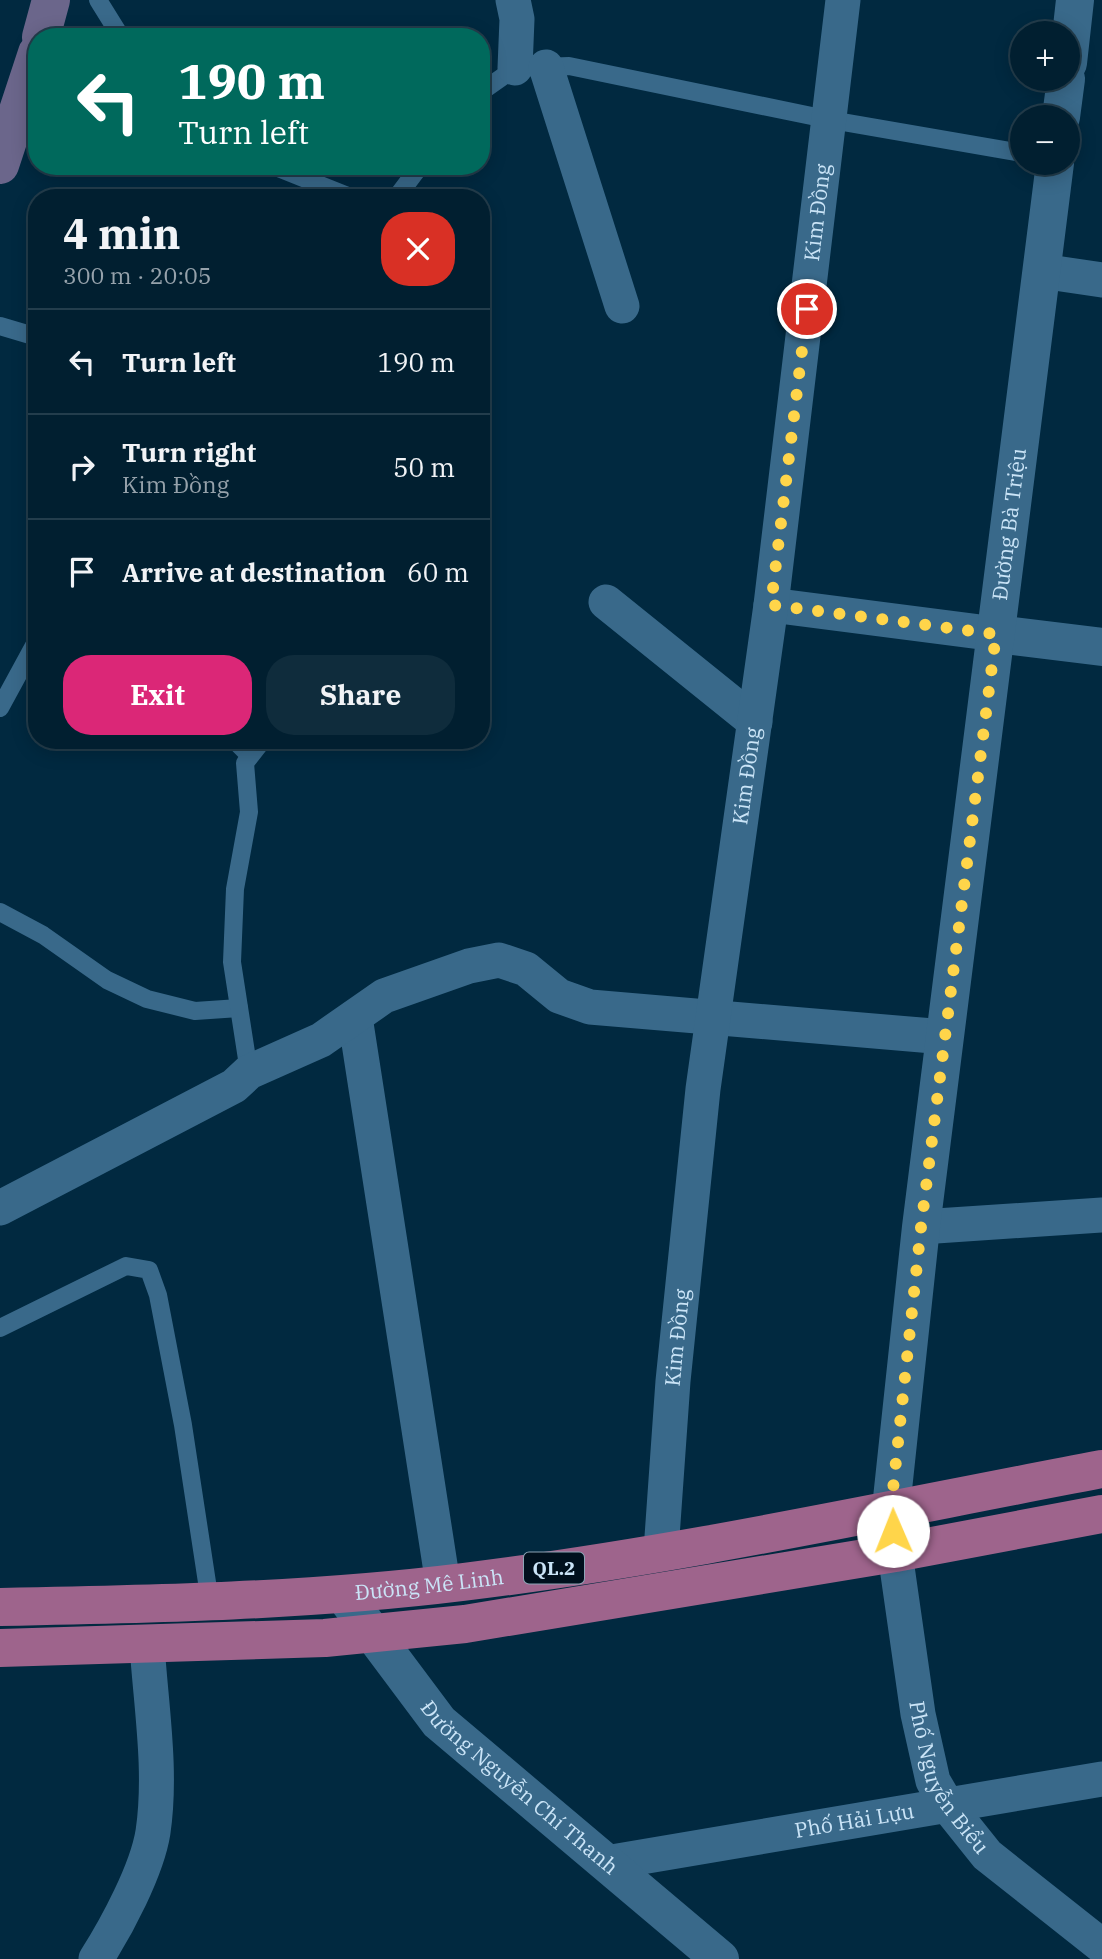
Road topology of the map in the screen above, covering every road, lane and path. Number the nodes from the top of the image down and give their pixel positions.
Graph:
1 (51, 0) edge
2 (98, 0) edge
3 (513, 0) edge
4 (843, 0) edge
5 (1076, 0) edge
6 (1073, 21) edge
7 (43, 28) edge
8 (115, 28) edge
9 (531, 68) junction
10 (28, 88) edge
11 (490, 88) edge
12 (831, 120) junction
13 (1010, 151) edge
14 (0, 165) edge
15 (296, 175) edge
16 (1053, 175) edge
17 (330, 189) edge
18 (1041, 271) junction
19 (1102, 280) edge
20 (622, 306) dead end
21 (0, 326) edge
22 (28, 335) edge
23 (606, 602) dead end
24 (771, 605) junction
25 (996, 634) junction
26 (1102, 647) edge
27 (28, 656) edge
28 (0, 708) edge
29 (755, 722) junction
30 (243, 749) edge
31 (256, 749) edge
32 (250, 756) junction
33 (0, 912) edge
34 (239, 1008) junction
35 (713, 1016) junction
36 (355, 1017) junction
37 (945, 1037) junction
38 (249, 1072) junction
39 (0, 1208) edge
40 (1102, 1215) edge
41 (921, 1227) junction
42 (0, 1328) edge
43 (1102, 1469) edge
44 (891, 1508) junction
45 (1102, 1514) edge
46 (661, 1551) junction
47 (895, 1553) junction
48 (443, 1584) junction
49 (344, 1595) junction
50 (211, 1602) junction
51 (0, 1607) edge
52 (373, 1634) junction
53 (147, 1645) junction
54 (0, 1648) edge
55 (1102, 1779) edge
56 (947, 1805) junction
57 (606, 1863) junction
58 (1102, 1946) edge
59 (96, 1959) edge
60 (720, 1959) edge

1 - 7 main road
2 - 8 lane
3 - 9 street
4 - 12 street, Kim Đồng
5 - 6 street
9 - 11 lane
9 - 12 lane
9 - 20 street
10 - 14 main road
12 - 13 lane
12 - 24 street, Kim Đồng
15 - 17 lane
16 - 18 street, Đường Bà Triệu
18 - 19 street
18 - 25 street, Đường Bà Triệu
21 - 22 lane
23 - 29 street
24 - 25 street
24 - 29 street, Kim Đồng
25 - 26 street
25 - 37 street, Đường Bà Triệu
27 - 28 lane
29 - 35 street, Kim Đồng
30 - 32 lane
31 - 32 lane
32 - 34 lane
33 - 34 lane
34 - 38 lane
35 - 36 street
35 - 37 street
35 - 46 street, Kim Đồng
36 - 38 street
36 - 48 street
37 - 41 street, Đường Bà Triệu
38 - 39 street
40 - 41 street
41 - 44 street, Đường Bà Triệu
42 - 50 lane
43 - 44 main road, Đường Mê Linh / QL.2
44 - 46 main road, Đường Mê Linh / QL.2
44 - 47 street, Đường Bà Triệu
45 - 47 main road, Đường Mê Linh / QL.2
46 - 48 main road, Đường Mê Linh / QL.2
47 - 52 main road, Đường Mê Linh / QL.2
47 - 56 street, Phố Nguyễn Biểu
48 - 49 main road, Đường Mê Linh / QL.2
49 - 50 main road, Đường Mê Linh / QL.2
49 - 52 street, Đường Nguyễn Chí Thanh
50 - 51 main road, Đường Mê Linh / QL.2
52 - 53 main road, Đường Mê Linh / QL.2
52 - 57 street, Đường Nguyễn Chí Thanh
53 - 54 main road, Đường Mê Linh / QL.2
53 - 59 street
55 - 56 street, Phố Hải Lựu
56 - 57 street, Phố Hải Lựu
56 - 58 street, Phố Nguyễn Biểu
57 - 60 street, Đường Nguyễn Chí Thanh

